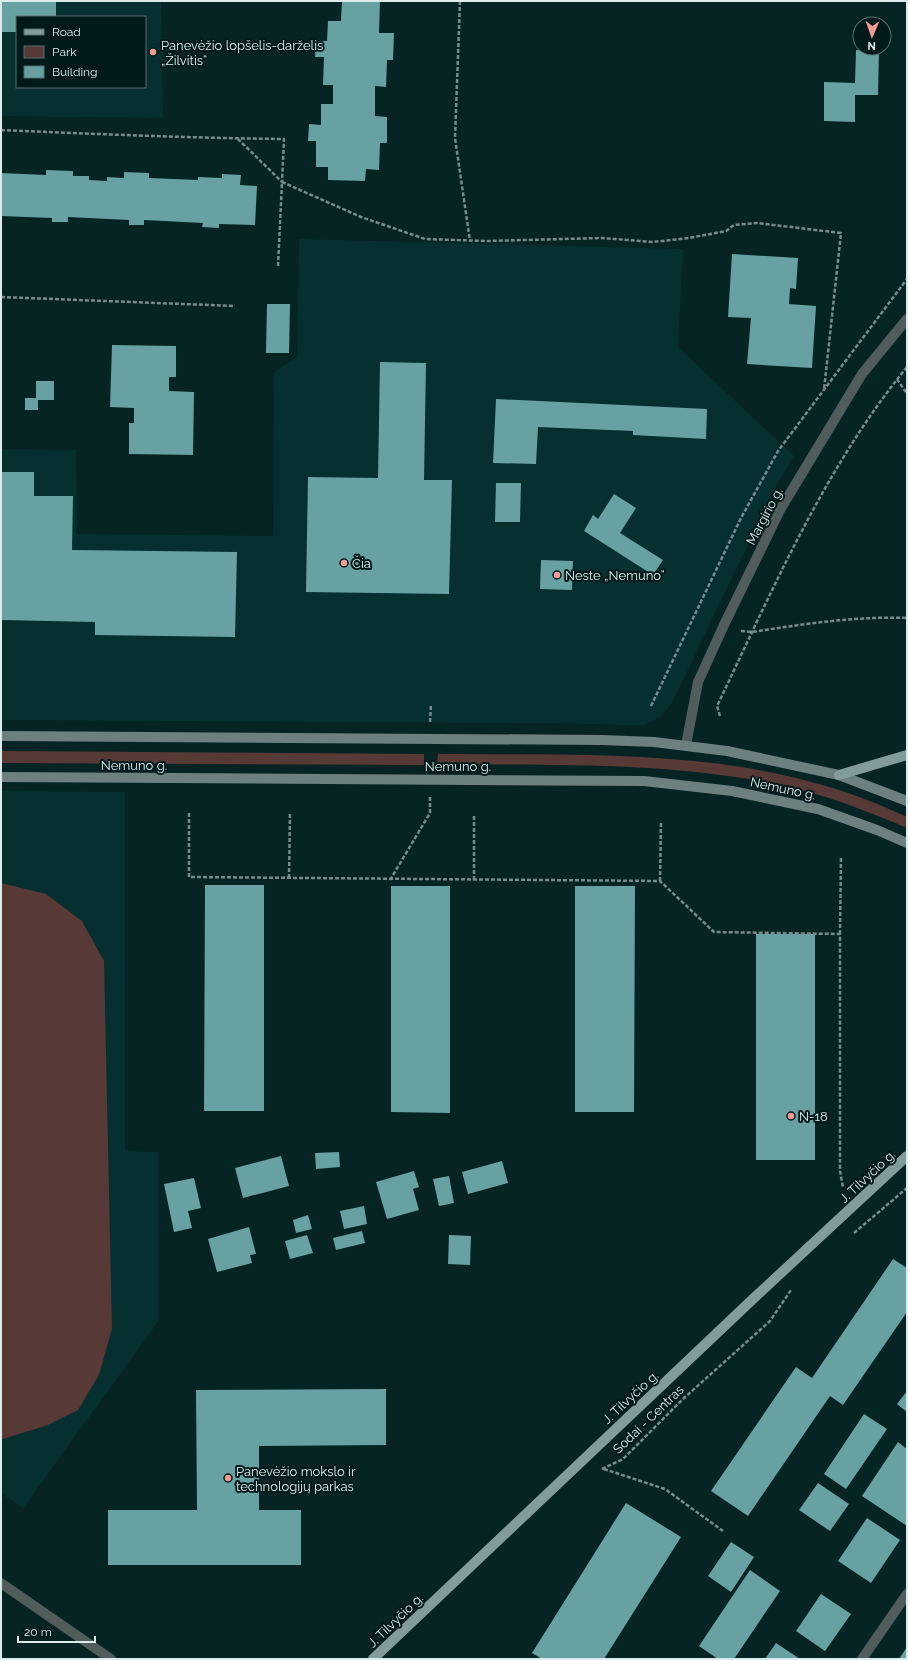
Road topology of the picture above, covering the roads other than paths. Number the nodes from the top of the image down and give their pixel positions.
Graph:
1 (907, 319) edge
2 (1, 736) edge
3 (686, 745) junction
4 (907, 755) edge
5 (839, 775) junction
6 (1, 777) edge
7 (907, 801) edge
8 (907, 843) edge
9 (907, 1156) edge
10 (1, 1583) edge
11 (907, 1594) edge
12 (111, 1659) edge
13 (372, 1659) edge
14 (862, 1659) edge

1 - 3 street, Margirio g.
2 - 3 main road, Nemuno g.
3 - 5 main road, Nemuno g.
4 - 5 main road
5 - 7 main road, Nemuno g.
6 - 8 main road, Nemuno g.
9 - 13 main road, J. Tilvyčio g.
10 - 12 street
11 - 14 street

